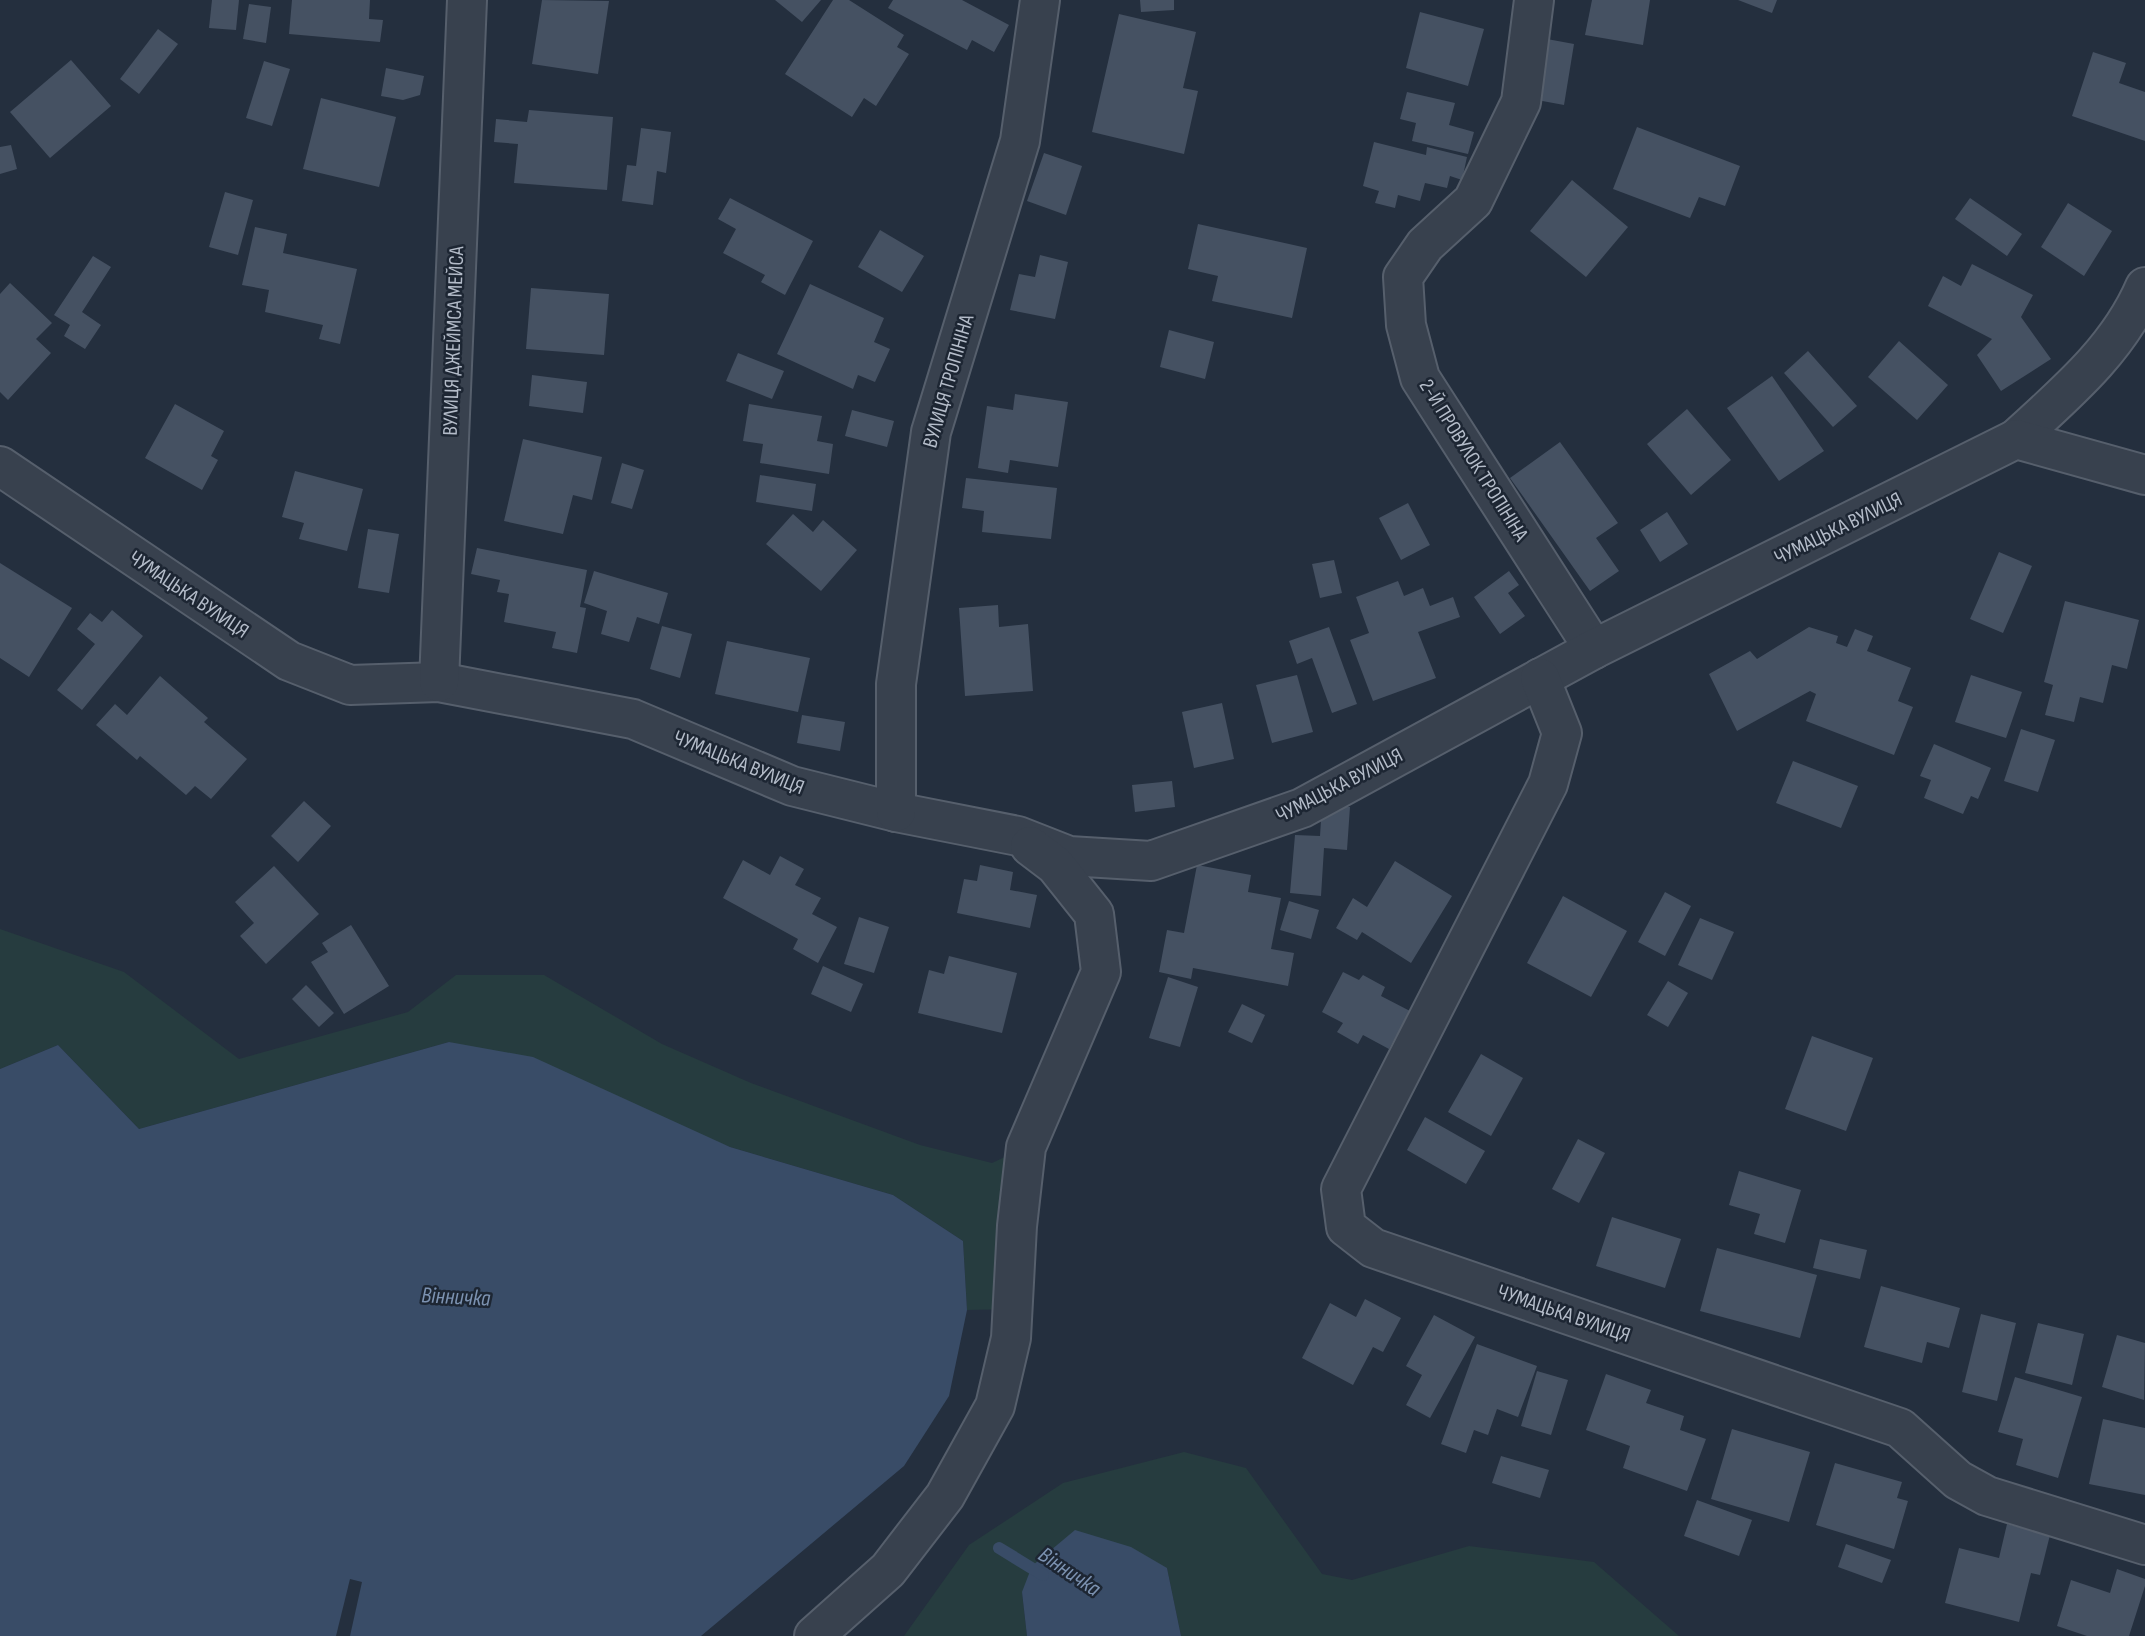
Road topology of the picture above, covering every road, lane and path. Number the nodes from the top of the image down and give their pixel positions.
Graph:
1 (467, 0) edge
2 (1040, 0) edge
3 (1534, 0) edge
4 (2145, 288) edge
5 (2016, 439) junction
6 (0, 466) edge
7 (2145, 475) edge
8 (1594, 649) junction
9 (1540, 678) junction
10 (439, 682) junction
11 (896, 812) junction
12 (1018, 836) junction
13 (2145, 1545) edge
14 (814, 1636) edge

1 - 10 street, ВУЛИЦЯ ДЖЕЙМСА МЕЙСА
2 - 11 street, ВУЛИЦЯ ТРОПІНІНА
3 - 8 street, 2-Й ПРОВУЛОК ТРОПІНІНА
4 - 5 street, ЧУМАЦЬКА ВУЛИЦЯ
5 - 7 street
5 - 8 street, ЧУМАЦЬКА ВУЛИЦЯ
6 - 10 street, ЧУМАЦЬКА ВУЛИЦЯ
8 - 9 street, ЧУМАЦЬКА ВУЛИЦЯ
9 - 12 street, ЧУМАЦЬКА ВУЛИЦЯ
9 - 13 street, ЧУМАЦЬКА ВУЛИЦЯ
10 - 11 street, ЧУМАЦЬКА ВУЛИЦЯ
11 - 12 street, ЧУМАЦЬКА ВУЛИЦЯ
12 - 14 street

